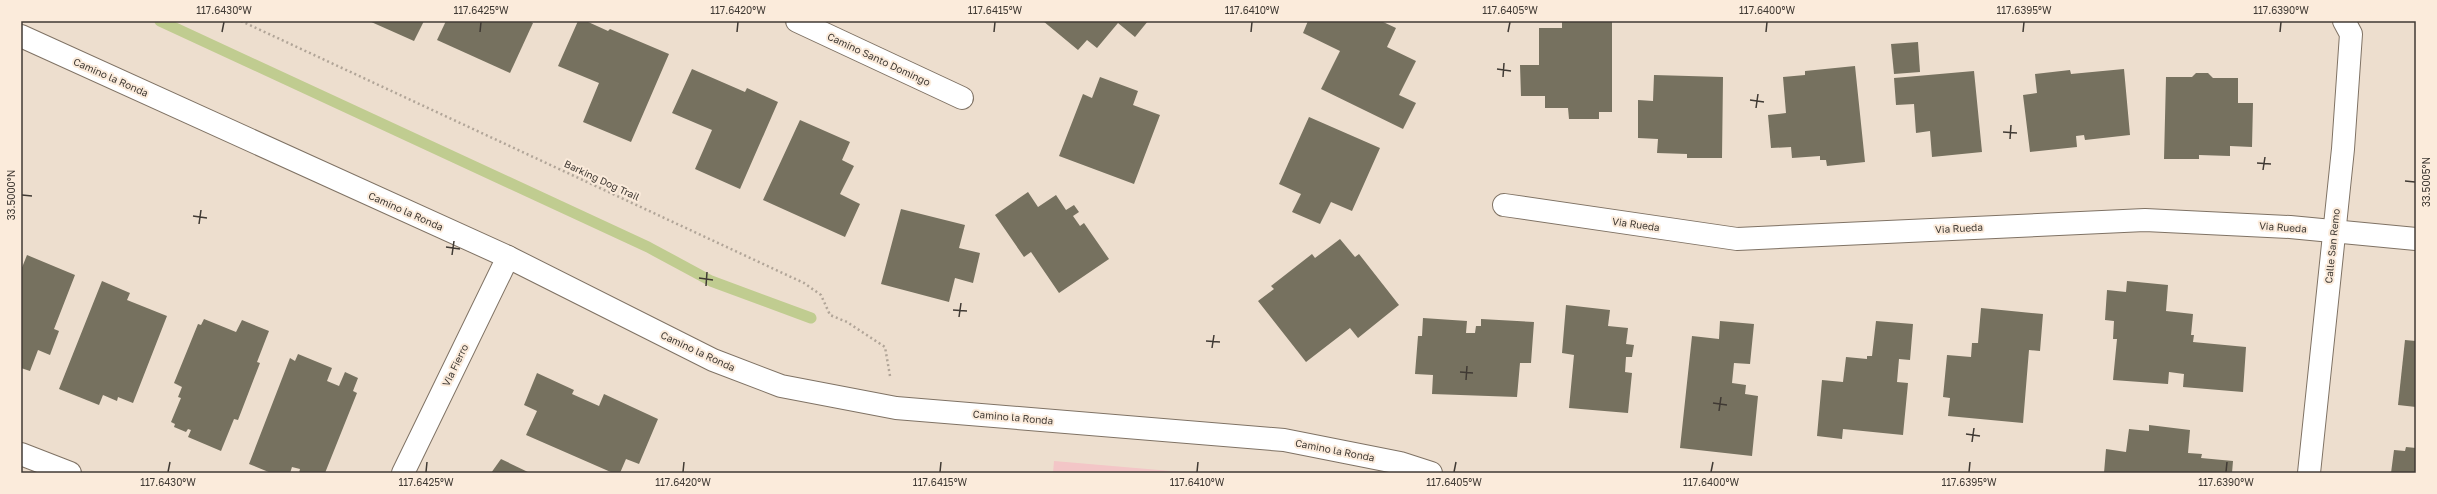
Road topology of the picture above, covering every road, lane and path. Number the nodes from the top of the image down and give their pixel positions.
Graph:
1 (241, 21) edge
2 (797, 21) edge
3 (2344, 21) edge
4 (21, 36) edge
5 (962, 98) dead end
6 (1504, 205) dead end
7 (2334, 231) junction
8 (2416, 239) edge
9 (508, 257) junction
10 (896, 408) junction
11 (21, 454) edge
12 (70, 473) edge
13 (403, 473) edge
14 (1431, 473) edge
15 (2309, 473) edge

1 - 10 path, Barking Dog Trail
2 - 5 street, Camino Santo Domingo
3 - 7 street, Calle San Remo
4 - 9 street, Camino la Ronda
6 - 7 street, Via Rueda
7 - 8 street, Via Rueda
7 - 15 street, Calle San Remo
9 - 10 street, Camino la Ronda
9 - 13 street, Via Fierro
10 - 14 street, Camino la Ronda
11 - 12 street

